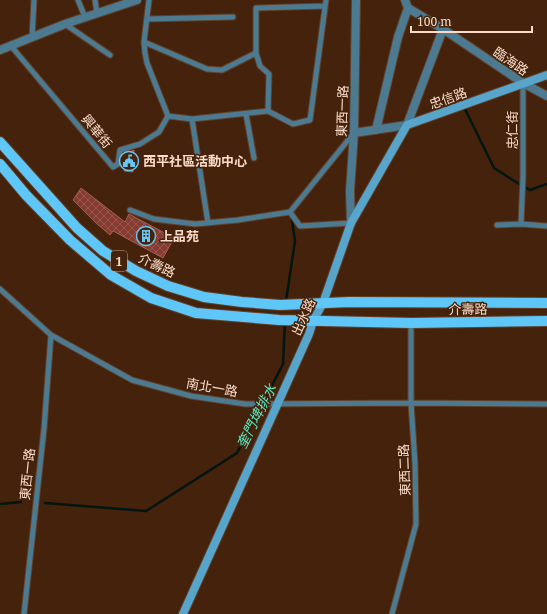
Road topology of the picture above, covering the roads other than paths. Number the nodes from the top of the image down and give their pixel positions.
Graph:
1 (34, 0) edge
2 (78, 0) edge
3 (95, 0) edge
4 (137, 0) edge
5 (148, 0) edge
6 (356, 0) edge
7 (326, 3) edge
8 (406, 4) edge
9 (97, 13) junction
10 (233, 16) dead end
11 (85, 17) junction
12 (147, 19) junction
13 (65, 24) junction
14 (443, 29) junction
15 (32, 38) junction
16 (144, 42) junction
17 (11, 46) junction
18 (0, 50) edge
19 (256, 53) junction
20 (110, 55) dead end
21 (547, 74) edge
22 (523, 84) junction
23 (547, 96) edge
24 (268, 112) junction
25 (246, 114) junction
26 (168, 116) junction
27 (192, 119) junction
28 (407, 125) junction
29 (376, 130) junction
30 (354, 133) junction
31 (0, 142) edge
32 (254, 158) dead end
33 (0, 164) edge
34 (130, 210) dead end
35 (290, 212) junction
36 (208, 223) junction
37 (351, 223) junction
38 (521, 224) junction
39 (497, 225) dead end
40 (547, 226) edge
41 (0, 288) edge
42 (323, 303) junction
43 (547, 303) edge
44 (314, 320) junction
45 (547, 321) edge
46 (411, 323) junction
47 (50, 335) junction
48 (411, 403) junction
49 (274, 404) junction
50 (547, 404) edge
51 (24, 614) edge
52 (183, 614) edge
53 (392, 614) edge

1 - 15 lane
2 - 11 lane
3 - 9 lane
4 - 9 street
5 - 12 lane
6 - 30 street, 東西一路
7 - 19 lane
7 - 24 lane
8 - 14 street, 臨海路
8 - 29 street
9 - 11 street
10 - 12 lane
11 - 13 street
12 - 16 lane
13 - 15 street
13 - 20 lane
14 - 22 street, 臨海路
14 - 28 street, 出水路
15 - 17 street
16 - 19 lane
16 - 26 lane
17 - 18 street
17 - 26 lane, 興華街
19 - 24 lane
21 - 22 street, 忠信路
22 - 23 street, 臨海路
22 - 28 street, 忠信路
22 - 38 lane, 忠仁街
24 - 25 lane
25 - 27 lane
25 - 32 lane
26 - 27 lane
27 - 36 lane
28 - 29 street, 忠信路
28 - 37 street, 出水路
29 - 30 street, 忠信路
30 - 35 lane
30 - 37 street, 東西一路
31 - 42 main road, 介壽路 / 1
33 - 44 main road, 介壽路 / 1
34 - 36 lane
35 - 36 lane
35 - 37 lane
37 - 42 street, 出水路
38 - 39 lane
38 - 40 lane
41 - 47 lane, 南北一路
42 - 43 main road, 介壽路 / 1
42 - 44 street, 出水路
44 - 46 main road, 介壽路 / 1
44 - 49 street, 出水路
45 - 46 main road, 介壽路 / 1
46 - 48 lane, 東西二路
47 - 49 lane, 南北一路
47 - 51 lane, 東西一路
48 - 49 lane, 南北一路
48 - 50 lane, 南北一路
48 - 53 lane, 東西二路
49 - 52 street, 出水路

